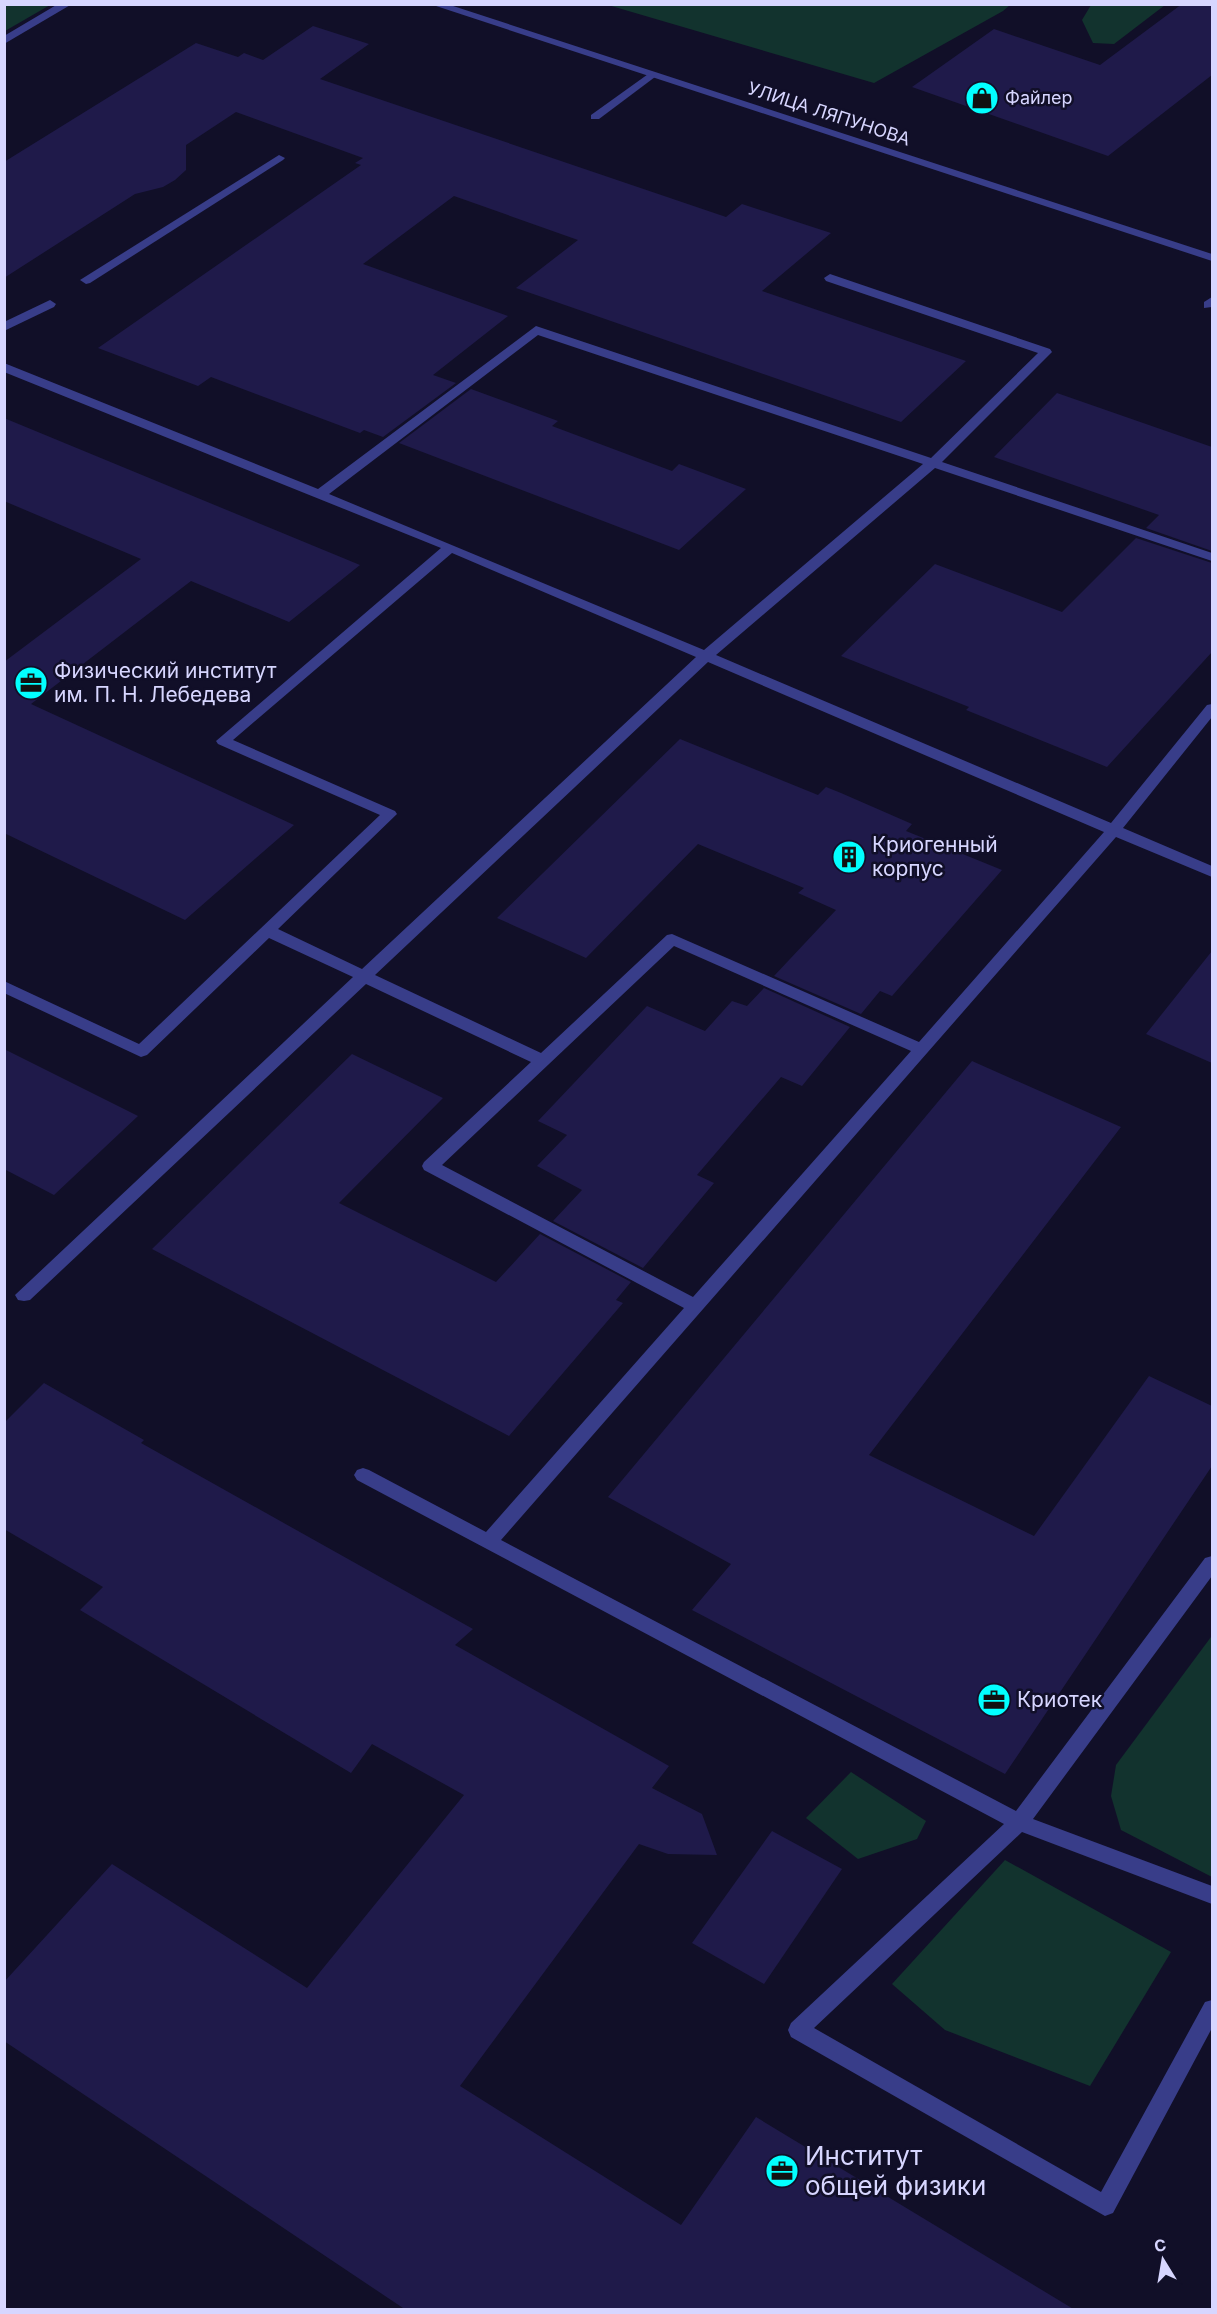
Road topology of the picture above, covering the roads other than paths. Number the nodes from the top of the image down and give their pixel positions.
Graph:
1 (67, 4) edge
2 (435, 4) edge
3 (4, 41) edge
4 (651, 75) junction
5 (595, 117) dead end
6 (279, 158) dead end
7 (1212, 258) edge
8 (830, 278) dead end
9 (86, 280) dead end
10 (50, 303) dead end
11 (4, 327) edge
12 (4, 368) edge
13 (933, 463) junction
14 (320, 495) junction
15 (450, 547) junction
16 (1212, 557) edge
17 (706, 656) junction
18 (1212, 708) edge
19 (1114, 830) junction
20 (1212, 872) edge
21 (268, 931) junction
22 (365, 976) junction
23 (4, 986) edge
24 (921, 1049) junction
25 (542, 1060) junction
26 (24, 1295) dead end
27 (696, 1306) junction
28 (363, 1475) dead end
29 (489, 1541) junction
30 (1212, 1563) edge
31 (1019, 1822) junction
32 (1212, 1895) edge
33 (1212, 2009) edge

1 - 3 street
2 - 4 street, УЛИЦА ЛЯПУНОВА
4 - 5 street
4 - 7 street, УЛИЦА ЛЯПУНОВА
6 - 9 street
8 - 13 street
10 - 11 street
12 - 14 street
13 - 14 street
13 - 16 street
13 - 17 street
14 - 15 street
15 - 17 street
15 - 21 street
17 - 19 street
17 - 22 street
18 - 19 street
19 - 20 street
19 - 24 street
21 - 22 street
21 - 23 street
22 - 25 street
22 - 26 street
24 - 25 street
24 - 27 street
25 - 27 street
27 - 29 street
28 - 29 street
29 - 31 street
30 - 31 street
31 - 32 street
31 - 33 street

